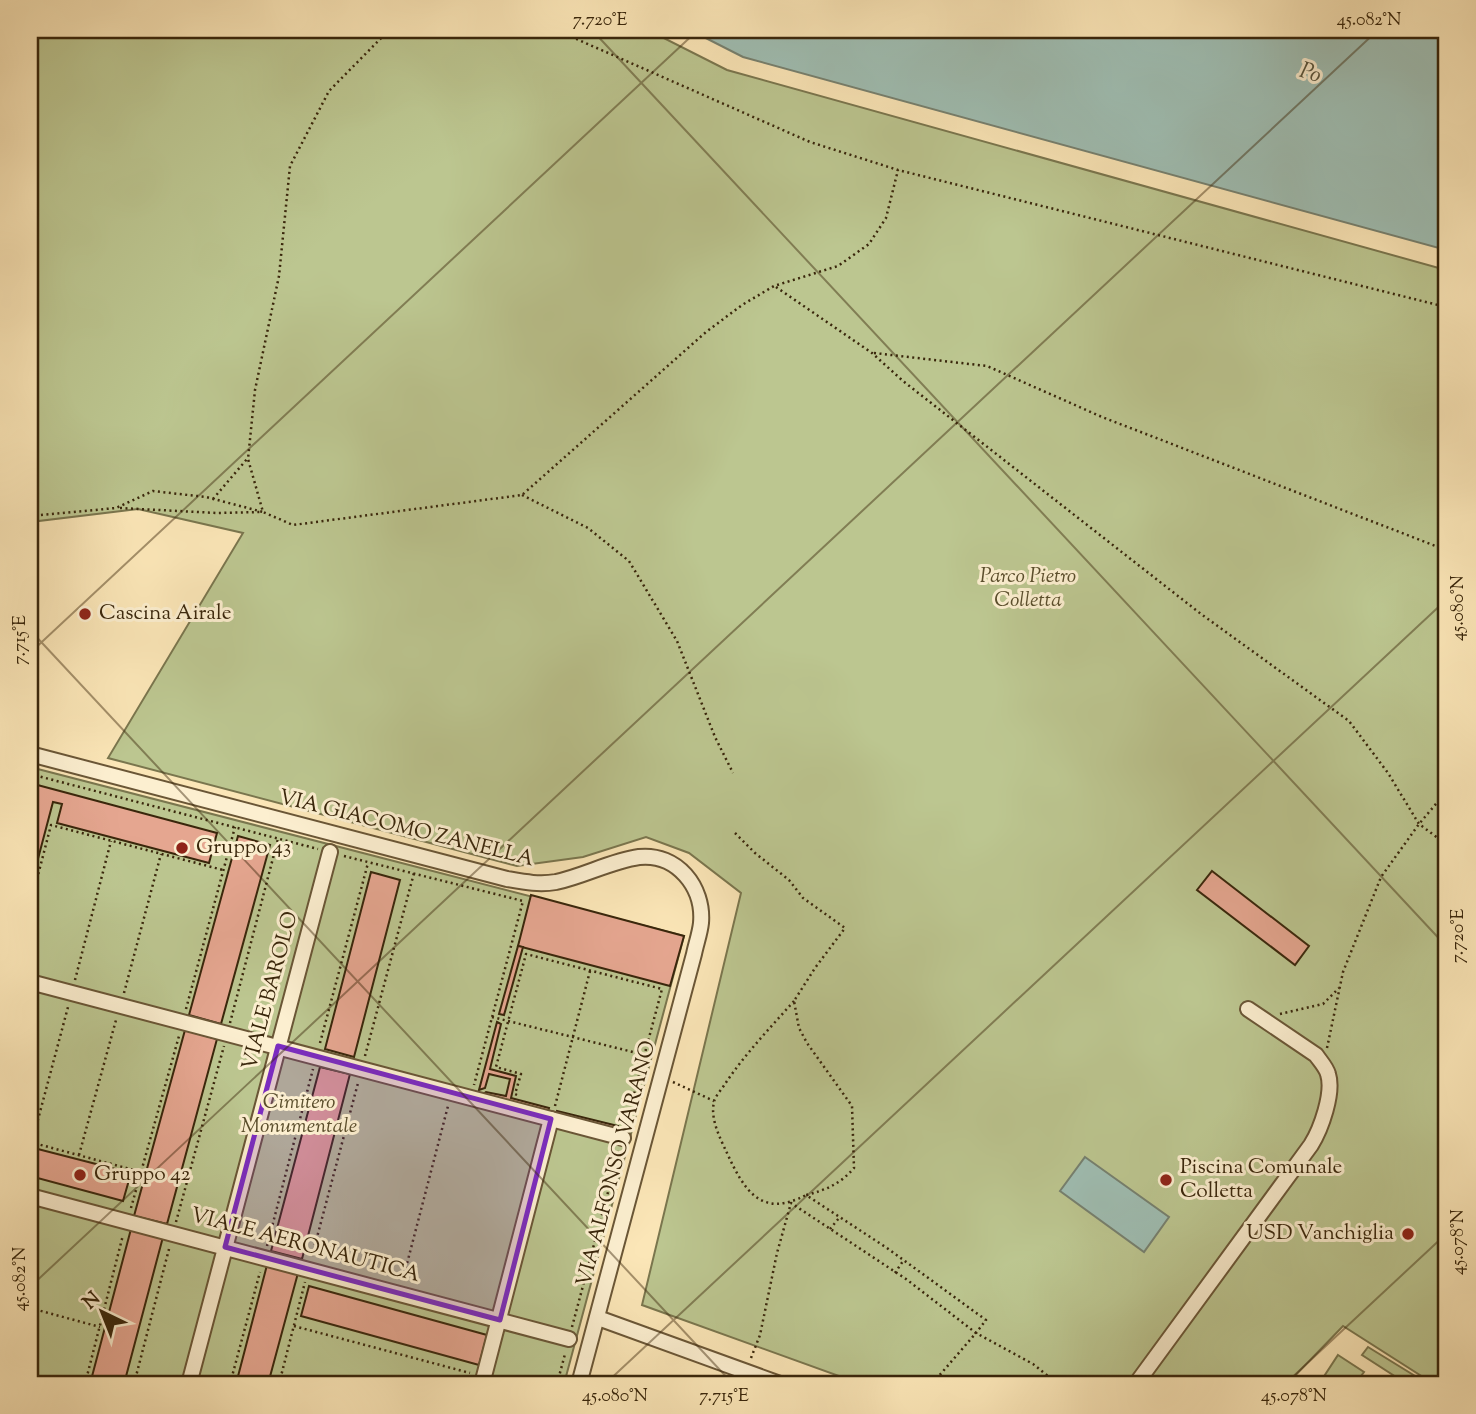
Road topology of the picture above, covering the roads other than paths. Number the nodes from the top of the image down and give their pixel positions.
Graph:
1 (30, 754) edge
2 (330, 852) road end
3 (694, 954) joint
4 (30, 982) edge
5 (1248, 1009) dead end
6 (278, 1046) junction
7 (551, 1119) junction
8 (623, 1138) road end
9 (30, 1196) edge
10 (225, 1247) junction
11 (598, 1318) junction
12 (500, 1320) junction
13 (569, 1339) road end
14 (483, 1381) edge
15 (189, 1384) edge
16 (579, 1384) edge
17 (780, 1384) edge
18 (1136, 1384) edge

1 - 3 street, VIA GIACOMO ZANELLA
2 - 6 street, VIALE BAROLO
3 - 11 street, VIA ALFONSO VARANO
4 - 6 street
5 - 18 street
6 - 7 street
6 - 10 street, VIALE BAROLO
7 - 8 street
7 - 12 street
9 - 10 street, VIALE AERONAUTICA
10 - 12 street, VIALE AERONAUTICA
10 - 15 street, VIALE BAROLO
11 - 16 street, VIA ALFONSO VARANO
11 - 17 street
12 - 13 street, VIALE AERONAUTICA
12 - 14 street

